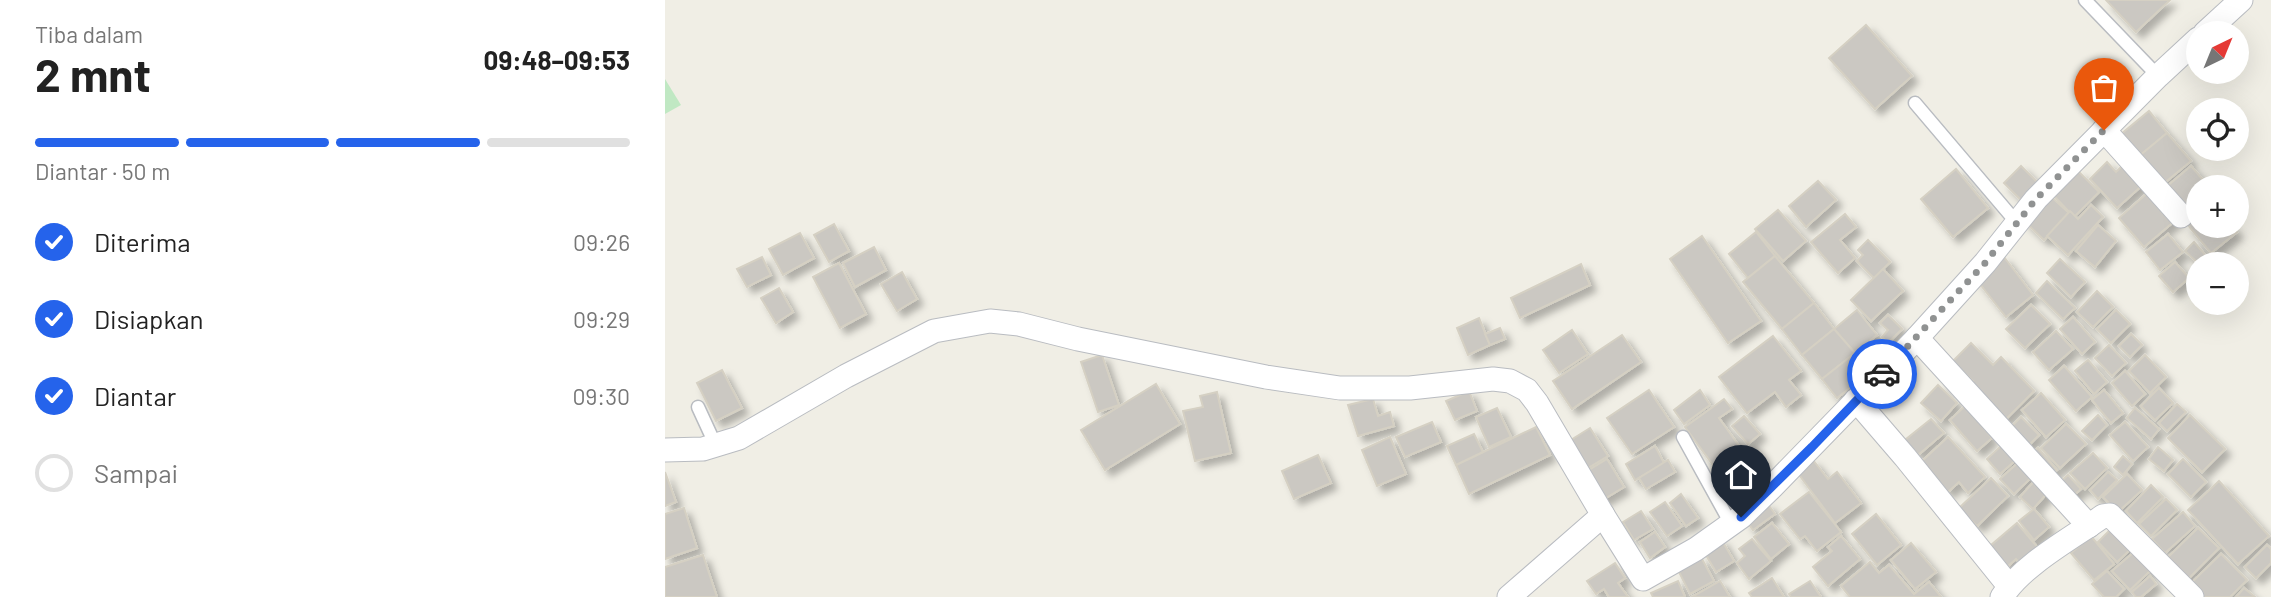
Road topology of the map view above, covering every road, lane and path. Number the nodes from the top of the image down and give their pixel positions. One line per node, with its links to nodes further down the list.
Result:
1 (2085, 0): 5 (lane)
2 (2241, 0): 3 (street)
3 (2218, 21)
4 (2186, 50): 5 (street)
5 (2158, 76): 7 (street)
6 (1915, 103): 9 (lane)
7 (2104, 130): 8 (street); 9 (street)
8 (2181, 216)
9 (2017, 223): 10 (street)
10 (1917, 338): 11 (street); 18 (street)
11 (1856, 400): 17 (street); 20 (street)
12 (698, 407): 14 (lane)
13 (1683, 437): 17 (lane)
14 (716, 446): 15 (street); 16 (street)
15 (665, 450)
16 (1602, 515): 19 (street); 21 (street)
17 (1731, 524): 19 (street)
18 (2089, 526): 20 (street); 22 (street)
19 (1647, 588)
20 (2005, 592)
21 (1509, 597)
22 (2192, 597)

